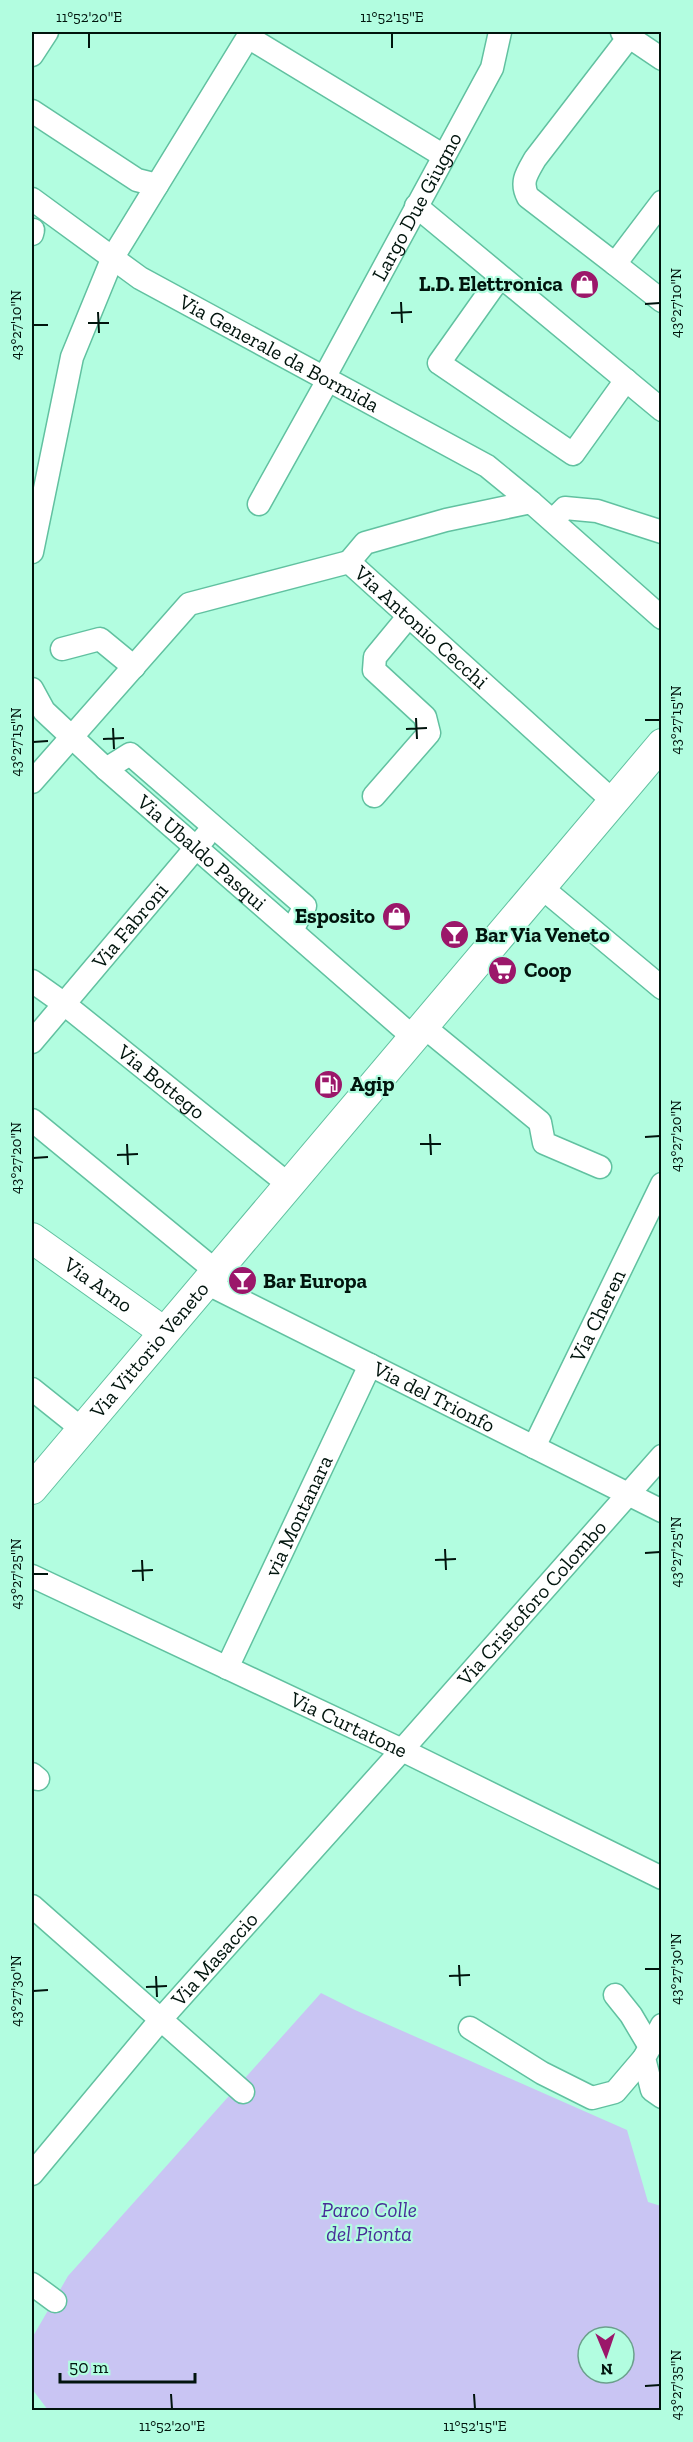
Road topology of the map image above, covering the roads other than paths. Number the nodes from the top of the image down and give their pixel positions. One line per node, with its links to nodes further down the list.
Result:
1 (47, 32): 5 (street)
2 (500, 32): 8 (street, Largo Due Giugno)
3 (250, 34): 8 (street); 9 (street)
4 (626, 34): 6 (street); 14 (street)
5 (32, 55)
6 (662, 59)
7 (32, 111): 9 (street)
8 (444, 156): 12 (street, Largo Due Giugno)
9 (157, 184): 13 (street)
10 (32, 198): 13 (street, Via Generale da Bormida)
11 (662, 202): 14 (street)
12 (416, 206): 15 (street); 17 (street, Largo Due Giugno)
13 (113, 257): 17 (street, Via Generale da Bormida); 24 (street)
14 (615, 264): 16 (street)
15 (500, 277): 18 (street); 18 (street)
16 (662, 301)
17 (326, 379): 20 (street, Via Generale da Bormida); 21 (street, Largo Due Giugno)
18 (626, 380): 19 (street)
19 (662, 410)
20 (531, 502): 22 (street, Via Generale da Bormida); 25 (street)
21 (260, 504)
22 (553, 520): 23 (street); 27 (street, Via Generale da Bormida)
23 (662, 532)
24 (32, 552)
25 (349, 562): 26 (street, Via Antonio Cecchi); 29 (street, Via Antonio Cecchi)
26 (408, 617): 35 (street); 36 (street, Via Antonio Cecchi)
27 (662, 618)
28 (62, 649): 29 (street)
29 (134, 667): 31 (street, Via Antonio Cecchi)
30 (32, 689): 31 (street, Via Ubaldo Pasqui)
31 (72, 738): 33 (street, Via Ubaldo Pasqui); 34 (street, Via Antonio Cecchi)
32 (662, 744): 36 (main road, Via Vittorio Veneto)
33 (106, 769): 37 (street); 38 (street, Via Ubaldo Pasqui)
34 (32, 779)
35 (375, 796)
36 (613, 801): 39 (main road, Via Vittorio Veneto)
37 (215, 826): 38 (street, Via Fabroni); 40 (street)
38 (196, 848): 40 (street, Via Ubaldo Pasqui); 43 (street, Via Fabroni)
39 (541, 887): 42 (street); 44 (main road, Via Vittorio Veneto)
40 (292, 930): 44 (street, Via Ubaldo Pasqui)
41 (32, 981): 43 (street, Via Bottego)
42 (662, 988)
43 (63, 1003): 45 (street, Via Fabroni); 48 (street, Via Bottego)
44 (418, 1032): 47 (street, Via Ubaldo Pasqui); 48 (main road, Via Vittorio Veneto)
45 (32, 1042)
46 (32, 1120): 52 (street, Via del Trionfo)
47 (600, 1167)
48 (288, 1184): 52 (main road, Via Vittorio Veneto)
49 (662, 1184): 50 (street, Via Cheren)
50 (656, 1214): 57 (street, Via Cheren)
51 (32, 1238): 53 (main road, Via Arno)
52 (211, 1277): 53 (main road, Via Vittorio Veneto); 54 (street, Via del Trionfo)
53 (164, 1332): 56 (main road, Via Vittorio Veneto)
54 (370, 1365): 57 (street, Via del Trionfo); 63 (street, via Montanara)
55 (32, 1389): 56 (street)
56 (82, 1429): 59 (main road, Via Vittorio Veneto)
57 (534, 1447): 60 (street, Via del Trionfo)
58 (662, 1456): 60 (street, Via Cristoforo Colombo)
59 (32, 1489)
60 (628, 1495): 61 (street, Via del Trionfo); 64 (street, Via Cristoforo Colombo)
61 (662, 1511)
62 (32, 1576): 63 (street, Via Curtatone)
63 (227, 1668): 64 (street, Via Curtatone)
64 (402, 1750): 65 (street, Via Curtatone); 68 (street, Via Masaccio)
65 (662, 1878)
66 (32, 1906): 68 (street)
67 (615, 1995): 71 (street)
68 (162, 2018): 72 (street); 74 (street, Via Masaccio)
69 (662, 2025): 71 (street)
70 (470, 2028): 71 (street)
71 (647, 2052): 73 (street)
72 (243, 2092)
73 (662, 2097)
74 (32, 2174)
75 (32, 2284): 76 (street)
76 (55, 2301)

